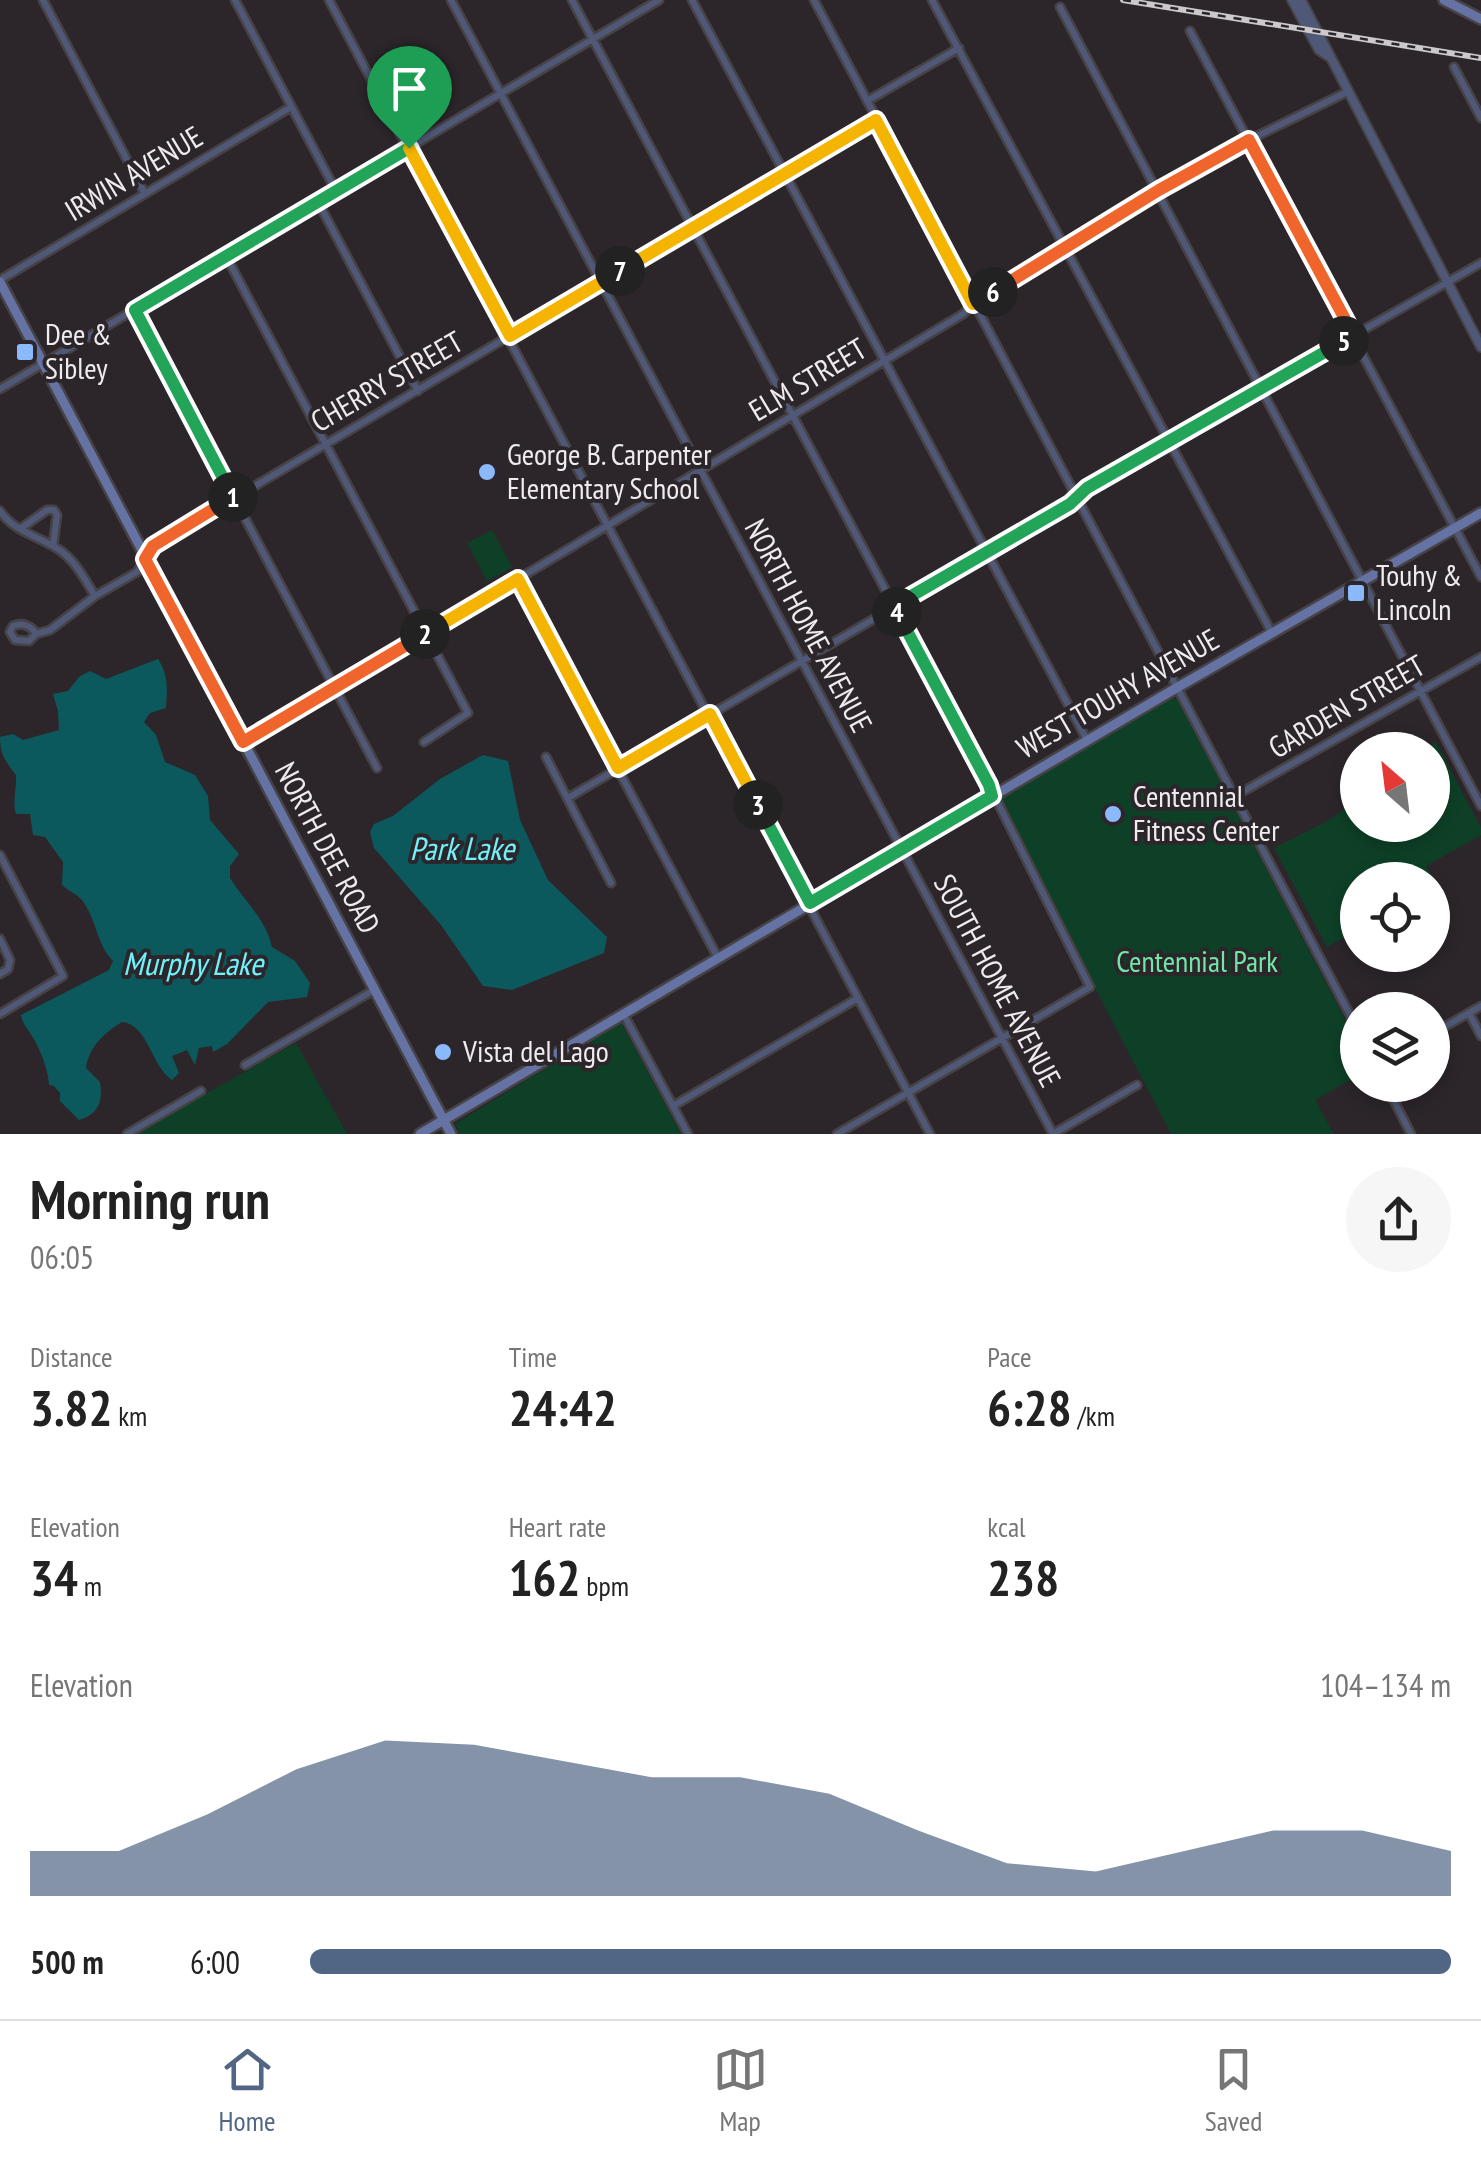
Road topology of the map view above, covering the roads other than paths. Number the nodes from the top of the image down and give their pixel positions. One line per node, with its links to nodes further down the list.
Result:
1 (42, 0): 32 (street)
2 (235, 0): 24 (street)
3 (330, 0): 28 (street)
4 (452, 0): 22 (street, NORTH HOME AVENUE)
5 (572, 0): 17 (street)
6 (659, 0): 17 (street)
7 (692, 0): 29 (street)
8 (814, 0): 23 (street)
9 (932, 0): 18 (street)
10 (1292, 0): 19 (street)
11 (1301, 0): 19 (street)
12 (1444, 0): 15 (main road)
13 (1060, 7): 30 (street)
14 (1481, 8): 15 (street)
15 (1476, 17)
16 (1190, 31): 27 (street)
17 (593, 39): 22 (street); 34 (street)
18 (959, 48): 23 (street); 35 (street)
19 (1328, 56): 21 (street)
20 (1454, 67): 25 (street)
21 (1347, 92): 27 (street, ELM STREET); 40 (street)
22 (501, 94): 28 (street); 39 (street, NORTH HOME AVENUE)
23 (867, 101): 26 (street)
24 (291, 108): 31 (street); 32 (street, IRWIN AVENUE)
25 (1481, 118)
26 (876, 120): 29 (street, CHERRY STREET); 41 (street)
27 (1249, 140): 30 (street, ELM STREET); 44 (street)
28 (409, 148): 31 (street); 43 (street)
29 (784, 174): 34 (street, CHERRY STREET); 46 (street)
30 (1159, 190): 35 (street, ELM STREET); 48 (street)
31 (336, 191): 33 (street)
32 (145, 194): 38 (street, IRWIN AVENUE)
33 (318, 202): 36 (street); 50 (street)
34 (693, 228): 39 (street, CHERRY STREET); 51 (street)
35 (1064, 248): 41 (street, ELM STREET); 52 (street)
36 (226, 256): 42 (street); 53 (street)
37 (1481, 263): 40 (street)
38 (0, 281): 47 (main road, NORTH DEE ROAD)
39 (601, 282): 43 (street, CHERRY STREET); 54 (street, NORTH HOME AVENUE)
40 (1446, 283): 44 (street); 45 (street)
41 (973, 304): 46 (street, ELM STREET); 55 (street)
42 (135, 310): 47 (street); 56 (street)
43 (510, 336): 50 (street, CHERRY STREET); 59 (street)
44 (1354, 336): 48 (street); 60 (street)
45 (1481, 347)
46 (884, 361): 51 (street, ELM STREET); 63 (street)
47 (43, 364): 49 (street); 64 (main road, NORTH DEE ROAD)
48 (1262, 388): 52 (street); 67 (street)
49 (0, 389)
50 (418, 391): 53 (street, CHERRY STREET)
51 (793, 415): 54 (street, ELM STREET); 69 (street)
52 (1168, 441): 55 (street); 70 (street)
53 (326, 444): 56 (street, CHERRY STREET); 72 (street)
54 (700, 470): 59 (street, ELM STREET); 74 (street, NORTH HOME AVENUE)
55 (1078, 496): 63 (street); 75 (street)
56 (234, 499): 64 (street, CHERRY STREET); 76 (street)
57 (0, 511): 61 (street)
58 (1481, 513): 60 (main road, WEST TOUHY AVENUE)
59 (609, 524): 66 (street, ELM STREET); 78 (street)
60 (1455, 528): 65 (street); 67 (main road, WEST TOUHY AVENUE)
61 (19, 530): 62 (street); 62 (street)
62 (53, 546): 68 (street)
63 (987, 553): 69 (street); 79 (street)
64 (145, 559): 68 (street, CHERRY STREET); 80 (main road, NORTH DEE ROAD)
65 (1481, 577)
66 (518, 579): 72 (street, ELM STREET); 84 (street)
67 (1363, 580): 70 (main road, WEST TOUHY AVENUE); 77 (street)
68 (95, 596): 71 (street, CHERRY STREET)
69 (894, 606): 74 (street); 85 (street)
70 (1272, 633): 75 (main road, WEST TOUHY AVENUE)
71 (36, 634)
72 (426, 634): 76 (street, ELM STREET); 81 (street)
73 (1481, 656): 77 (street, GARDEN STREET)
74 (801, 660): 78 (street); 89 (street, NORTH HOME AVENUE)
75 (1178, 686): 79 (main road, WEST TOUHY AVENUE); 86 (street)
76 (334, 688): 80 (street, ELM STREET); 83 (street)
77 (1421, 691): 86 (street, GARDEN STREET); 88 (street)
78 (710, 714): 84 (street); 92 (street)
79 (1086, 740): 85 (main road, WEST TOUHY AVENUE)
80 (243, 742): 96 (main road, NORTH DEE ROAD)
81 (424, 742)
82 (546, 756): 87 (street)
83 (377, 768)
84 (618, 768): 87 (street); 94 (street)
85 (992, 796): 89 (main road, WEST TOUHY AVENUE); 105 (street)
86 (1236, 796): 97 (street)
87 (568, 798): 91 (street)
88 (1481, 806)
89 (901, 850): 92 (main road, WEST TOUHY AVENUE); 105 (street, SOUTH HOME AVENUE)
90 (0, 855): 101 (street)
91 (612, 884)
92 (810, 903): 94 (main road, WEST TOUHY AVENUE); 98 (street)
93 (0, 939): 95 (street)
94 (718, 958): 102 (main road, WEST TOUHY AVENUE)
95 (0, 974)
96 (374, 990): 106 (street); 112 (main road, NORTH DEE ROAD)
97 (1340, 995)
98 (858, 998): 109 (street); 111 (street)
99 (1481, 1006): 100 (street)
100 (1469, 1013): 103 (street); 104 (street)
101 (0, 1014)
102 (623, 1014): 111 (street); 112 (main road, WEST TOUHY AVENUE)
103 (1450, 1024)
104 (1481, 1036)
105 (1003, 1037): 109 (street); 119 (street, SOUTH HOME AVENUE)
106 (245, 1065)
107 (1138, 1085): 119 (street)
108 (201, 1090): 113 (street)
109 (909, 1092): 117 (street); 118 (street)
110 (1395, 1102): 120 (street)
111 (673, 1106): 116 (street)
112 (443, 1120): 114 (main road, WEST TOUHY AVENUE); 115 (main road, NORTH DEE ROAD)
113 (127, 1134)
114 (420, 1134)
115 (451, 1134)
116 (688, 1134)
117 (837, 1134)
118 (930, 1134)
119 (1053, 1134)
120 (1412, 1134)

